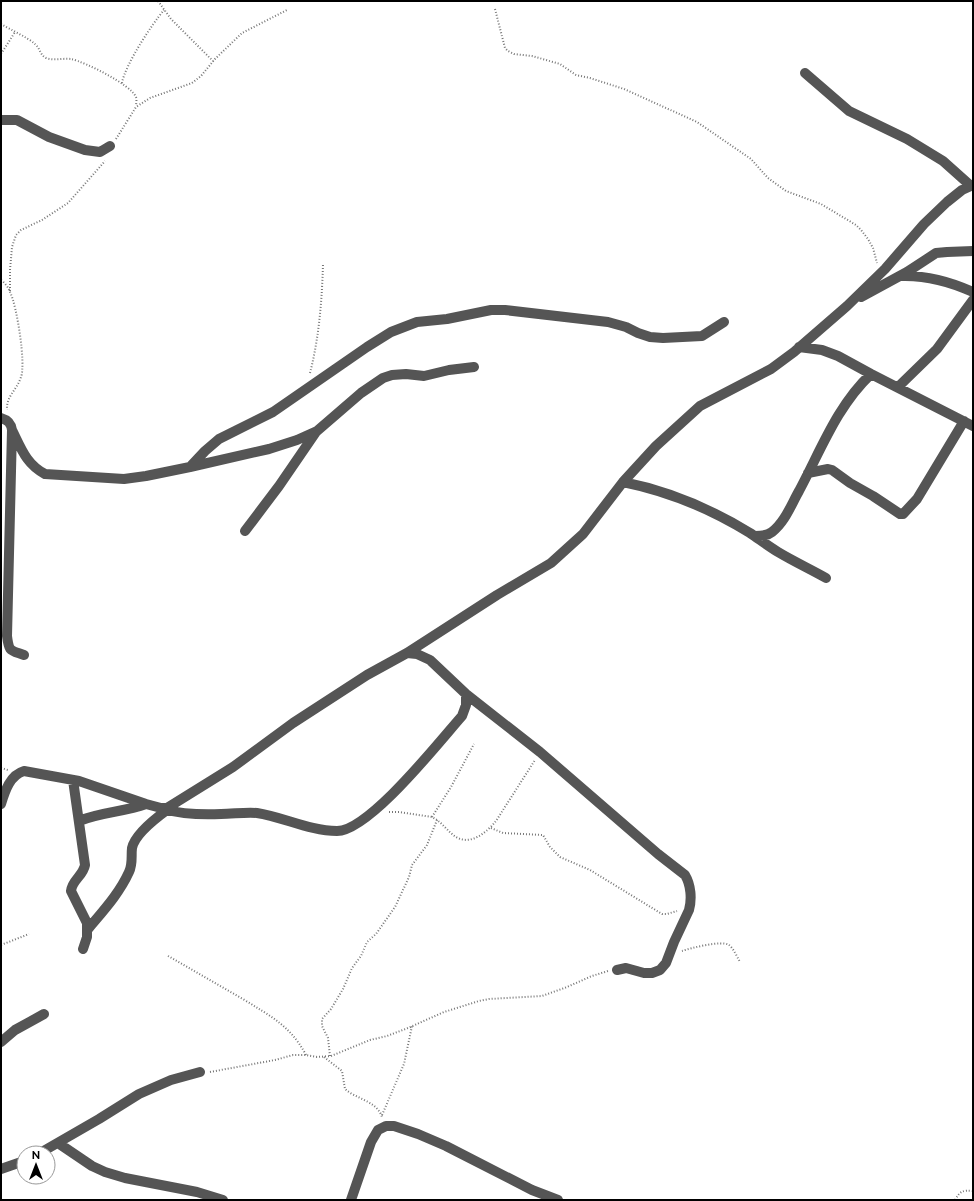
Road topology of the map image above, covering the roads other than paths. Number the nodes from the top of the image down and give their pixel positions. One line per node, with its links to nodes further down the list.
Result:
1 (805, 73): 4 (street)
2 (1, 120): 3 (street)
3 (110, 146)
4 (972, 186): 9 (street)
5 (973, 251): 6 (street)
6 (899, 276): 7 (street); 9 (street)
7 (973, 292)
8 (973, 300): 14 (street)
9 (847, 306): 11 (street)
10 (724, 322): 18 (street)
11 (800, 347): 13 (street); 20 (street)
12 (474, 367): 17 (street)
13 (871, 374): 14 (street); 19 (street)
14 (898, 388): 16 (street)
15 (7, 423): 18 (street); 25 (street)
16 (968, 423): 19 (street)
17 (317, 431): 18 (street); 21 (street)
18 (190, 467)
19 (808, 473): 22 (street)
20 (623, 482): 22 (street); 24 (street)
21 (244, 531)
22 (755, 536): 23 (street)
23 (826, 578)
24 (407, 653): 26 (street); 32 (street)
25 (24, 655)
26 (466, 694): 27 (street); 28 (street)
27 (476, 702): 28 (street); 36 (street)
28 (464, 712): 32 (street)
29 (73, 780): 30 (street); 31 (street); 33 (street)
30 (1, 804)
31 (146, 804): 32 (street); 33 (street)
32 (164, 809): 34 (street)
33 (79, 821): 34 (street)
34 (88, 929): 35 (street)
35 (83, 949)
36 (617, 970)
37 (44, 1014): 38 (street)
38 (1, 1042)
39 (200, 1072): 40 (street)
40 (58, 1143): 41 (street); 44 (street)
41 (54, 1145)
42 (16, 1164): 43 (street)
43 (1, 1169)
44 (223, 1200)
45 (351, 1200): 46 (street)
46 (558, 1200)

